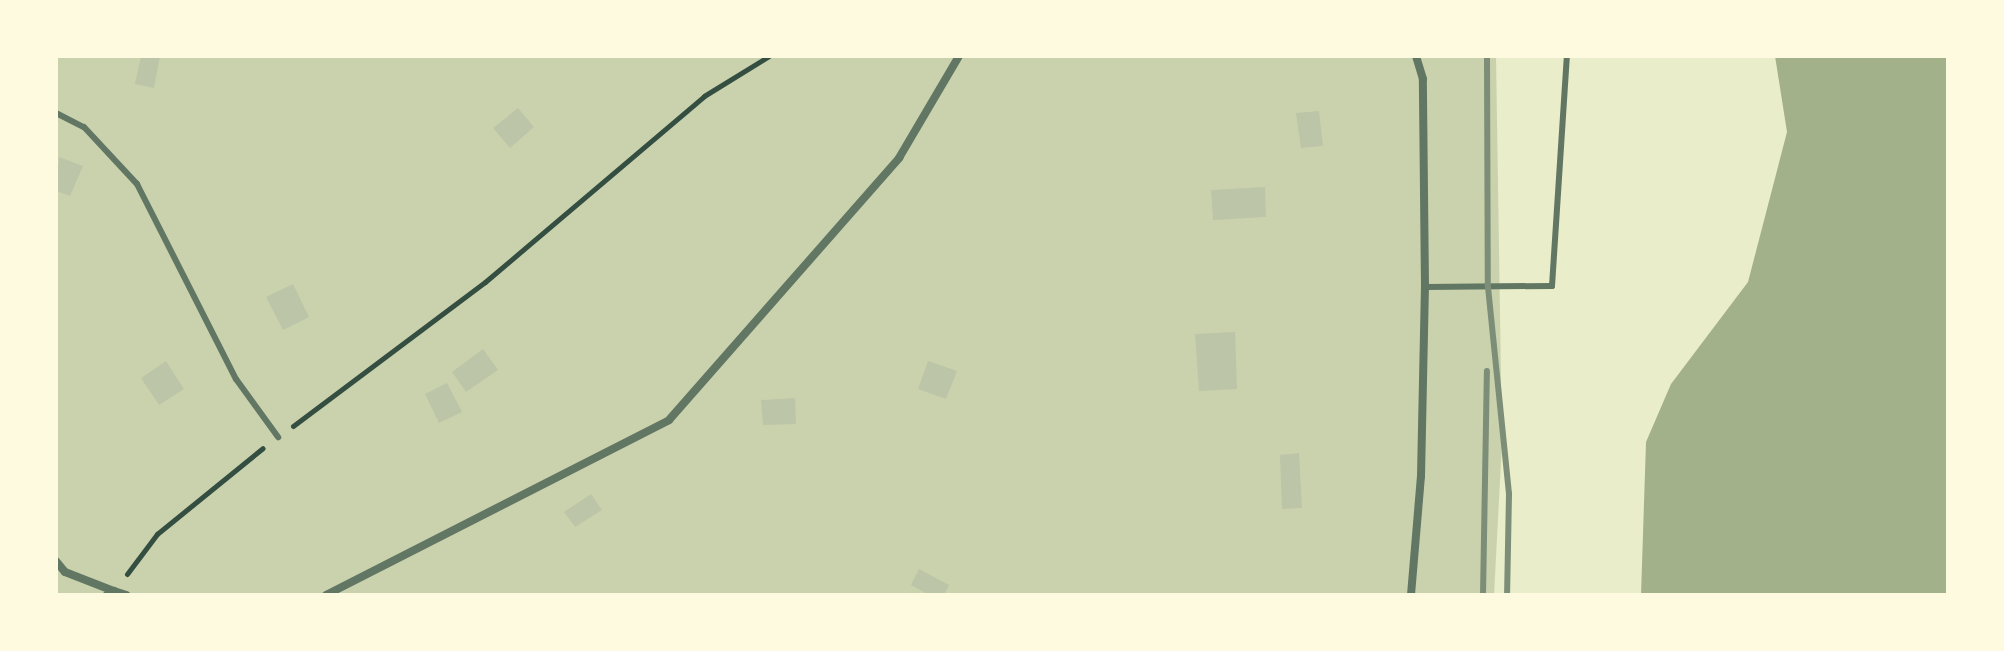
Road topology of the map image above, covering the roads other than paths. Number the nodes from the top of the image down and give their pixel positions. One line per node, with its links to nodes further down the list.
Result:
1 (959, 56): 10 (street)
2 (1416, 56): 5 (street)
3 (1567, 56): 5 (lane)
4 (56, 113): 6 (lane)
5 (1425, 287): 11 (street)
6 (278, 437)
7 (56, 561): 8 (street)
8 (110, 593): 9 (street)
9 (126, 595)
10 (326, 595)
11 (1411, 595)

